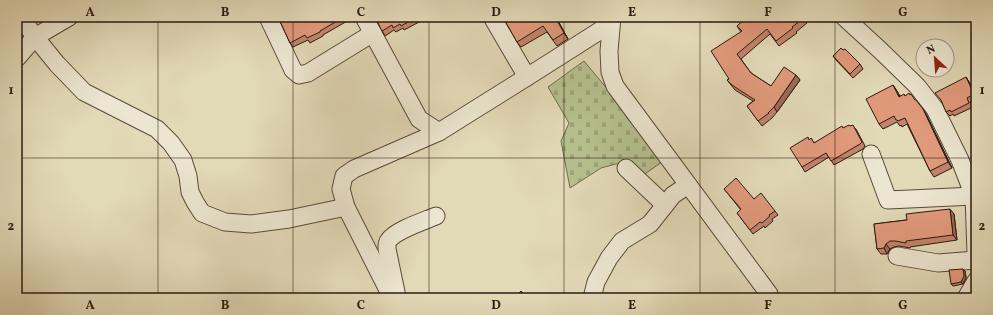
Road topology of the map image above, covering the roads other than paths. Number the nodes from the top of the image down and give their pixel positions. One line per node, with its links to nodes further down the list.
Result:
1 (21, 17): 9 (street)
2 (69, 17): 9 (street)
3 (268, 17): 8 (street)
4 (364, 17): 8 (street)
5 (492, 17): 11 (street)
6 (611, 17): 11 (street); 15 (street)
7 (844, 17): 16 (street)
8 (373, 33): 12 (street)
9 (35, 37): 10 (street); 18 (street)
10 (17, 58)
11 (527, 77): 12 (street)
12 (439, 132): 18 (street)
13 (871, 154): 16 (street)
14 (626, 168): 17 (street)
15 (688, 184): 17 (street); 26 (street)
16 (974, 196): 20 (street)
17 (665, 205): 25 (street)
18 (346, 207): 24 (street)
19 (436, 216): 24 (street)
20 (976, 254)
21 (897, 256): 22 (street)
22 (976, 260)
23 (976, 281): 27 (street)
24 (394, 298)
25 (592, 298)
26 (769, 298)
27 (966, 298)

